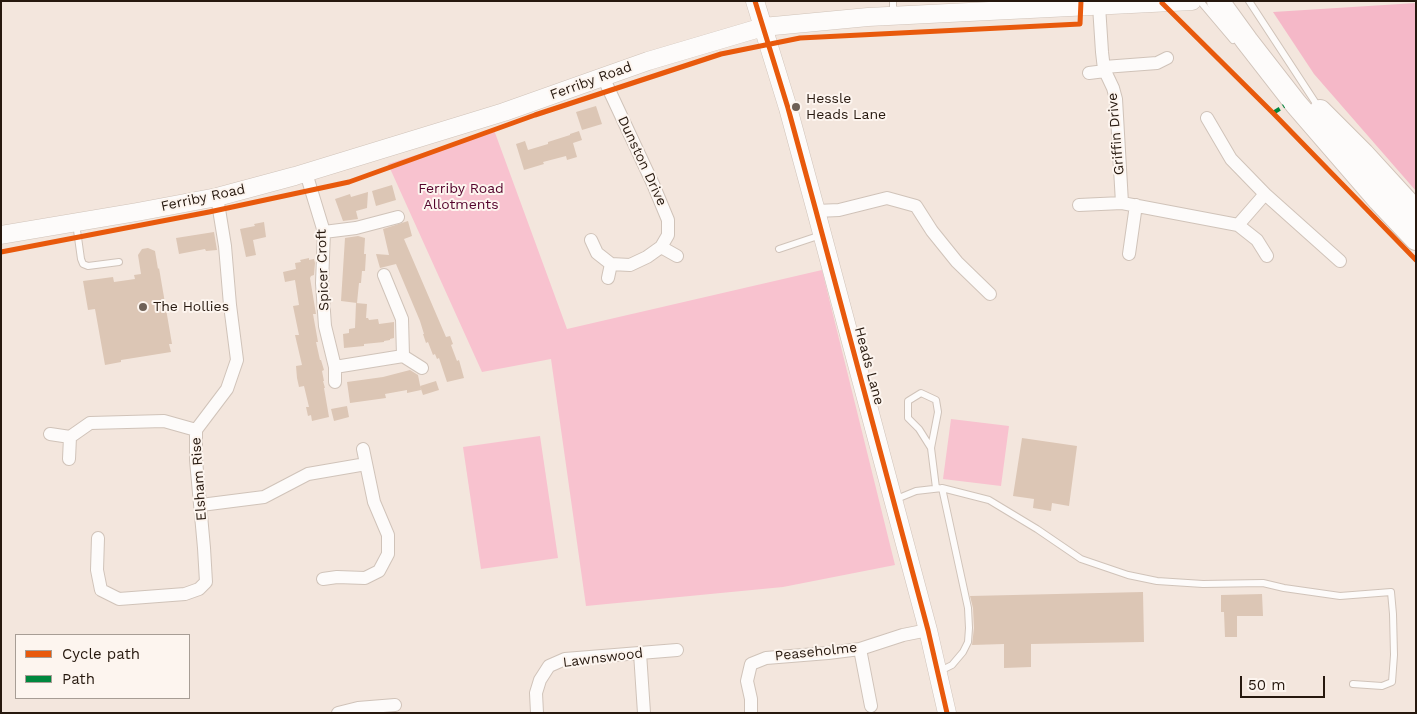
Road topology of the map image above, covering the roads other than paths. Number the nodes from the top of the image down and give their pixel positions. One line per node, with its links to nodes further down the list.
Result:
1 (755, 1): 10 (street, Heads Lane)
2 (1192, 1): 7 (street, Ferriby Road)
3 (1200, 1): 11 (lane)
4 (1218, 1): 11 (highway)
5 (1234, 1): 11 (highway)
6 (1249, 1): 11 (lane)
7 (1130, 3): 8 (street, Ferriby Road)
8 (1099, 6): 9 (street, Ferriby Road); 13 (street, Griffin Drive)
9 (893, 9): 10 (street, Ferriby Road)
10 (764, 27): 15 (street, Ferriby Road); 27 (street, Heads Lane)
11 (1254, 41): 23 (highway); 28 (highway)
12 (1167, 58): 13 (street)
13 (1105, 69): 14 (street); 24 (street, Griffin Drive)
14 (1089, 73)
15 (602, 77): 20 (street, Ferriby Road); 37 (street, Dunston Drive)
16 (1279, 99): 17 (lane)
17 (1291, 113)
18 (1207, 118): 21 (street)
19 (1324, 148): 23 (lane)
20 (306, 173): 22 (street, Ferriby Road); 32 (street, Spicer Croft)
21 (1265, 194): 31 (street); 42 (street)
22 (217, 197): 30 (street, Ferriby Road); 52 (street, Elsham Rise)
23 (1379, 200): 35 (highway)
24 (1122, 203): 25 (street); 26 (street)
25 (1080, 206)
26 (1136, 206): 31 (street); 39 (street)
27 (816, 211): 34 (street, Heads Lane); 47 (street)
28 (1416, 212)
29 (398, 217): 32 (street)
30 (76, 222): 33 (street, Ferriby Road); 43 (lane)
31 (1238, 225): 41 (street)
32 (324, 232): 49 (street, Spicer Croft)
33 (1, 235)
34 (823, 235): 38 (lane); 60 (street, Heads Lane)
35 (1416, 239)
36 (591, 240): 44 (street)
37 (661, 247): 40 (street); 44 (street)
38 (779, 249)
39 (1128, 254)
40 (677, 256)
41 (1267, 256)
42 (1340, 261)
43 (119, 262)
44 (610, 264): 46 (street)
45 (384, 275): 48 (street)
46 (608, 278)
47 (990, 294)
48 (402, 356): 49 (street); 50 (street)
49 (336, 367): 51 (street, Spicer Croft)
50 (422, 368)
51 (335, 382)
52 (196, 430): 54 (street); 61 (street, Elsham Rise)
53 (50, 434): 54 (street)
54 (70, 437): 57 (street)
55 (931, 448): 55 (lane); 59 (lane)
56 (363, 449): 58 (street)
57 (68, 458)
58 (366, 464): 61 (street); 63 (street)
59 (939, 488): 60 (lane); 68 (lane); 69 (lane)
60 (893, 501): 64 (street, Heads Lane)
61 (201, 505): 62 (street, Elsham Rise)
62 (98, 538)
63 (323, 579)
64 (928, 630): 65 (street, Peaseholme); 68 (street, Heads Lane)
65 (860, 649): 71 (street); 75 (street, Peaseholme)
66 (677, 650): 67 (street, Lawnswood)
67 (640, 653): 73 (street, Lawnswood); 74 (street)
68 (938, 673): 76 (street, Heads Lane)
69 (1353, 684)
70 (395, 705): 72 (street)
71 (871, 706)
72 (338, 713)
73 (537, 713)
74 (644, 713)
75 (751, 713)
76 (947, 713)

